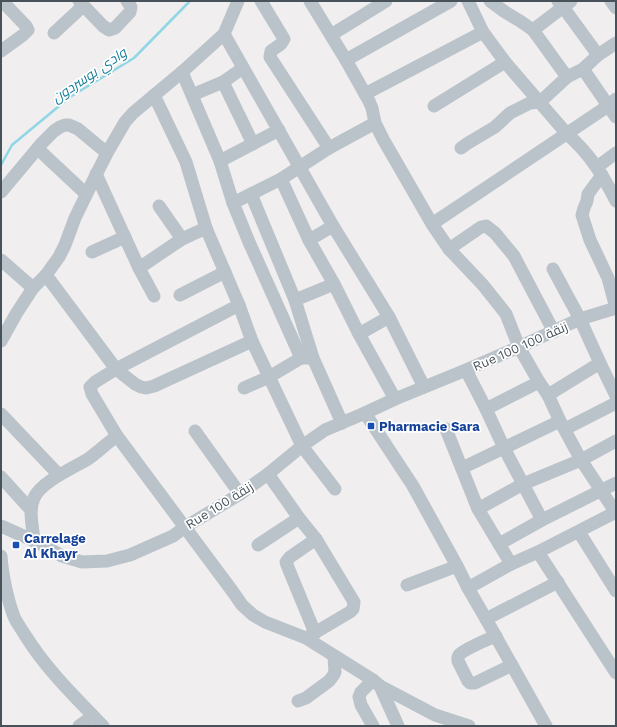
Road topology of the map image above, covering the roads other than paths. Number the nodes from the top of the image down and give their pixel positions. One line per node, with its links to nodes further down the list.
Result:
1 (127, 1): 10 (street)
2 (238, 1): 17 (street)
3 (261, 1): 40 (street)
4 (310, 1): 18 (street)
5 (451, 1): 22 (street)
6 (468, 1): 15 (street)
7 (490, 1): 14 (street)
8 (611, 1): 13 (street)
9 (4, 3): 20 (street)
10 (81, 3): 16 (street)
11 (380, 3): 18 (street)
12 (564, 3): 14 (street); 21 (street)
13 (616, 8)
14 (533, 30): 27 (street)
15 (483, 32): 23 (street); 29 (street)
16 (54, 33)
17 (224, 34): 24 (street); 26 (street)
18 (331, 35): 22 (street)
19 (616, 43): 21 (street)
20 (1, 51)
21 (598, 55): 25 (street)
22 (346, 60): 29 (street)
23 (505, 62): 32 (street); 34 (street)
24 (243, 68): 28 (street); 37 (street)
25 (582, 69): 27 (street); 33 (street)
26 (182, 72): 30 (street); 31 (street)
27 (567, 77): 32 (street)
28 (223, 82): 31 (street); 39 (street)
29 (365, 94): 36 (street)
30 (154, 95): 43 (street); 58 (street)
31 (192, 95): 45 (street)
32 (540, 102): 38 (street); 41 (street)
33 (612, 102): 35 (street); 38 (street)
34 (434, 106)
35 (616, 117)
36 (375, 123): 40 (street); 56 (street)
37 (279, 130): 39 (street); 46 (street)
38 (567, 134): 47 (street); 56 (street)
39 (253, 144): 45 (street)
40 (329, 148): 46 (street)
41 (461, 148)
42 (38, 149): 43 (street); 50 (street); 51 (street)
43 (107, 153): 48 (street)
44 (616, 153): 47 (street)
45 (220, 160): 54 (street)
46 (300, 167): 49 (street); 57 (street)
47 (600, 171): 53 (street); 75 (street)
48 (96, 174): 51 (street); 59 (street)
49 (281, 179): 52 (street); 61 (street)
50 (1, 192)
51 (86, 194): 68 (street)
52 (251, 194): 54 (street); 73 (street)
53 (616, 201)
54 (233, 203): 83 (street)
55 (159, 206): 60 (street)
56 (432, 224): 62 (street)
57 (334, 226): 61 (street); 76 (street)
58 (206, 228): 60 (street); 67 (street)
59 (125, 236): 63 (street); 65 (street)
60 (182, 239): 65 (street)
61 (309, 240): 69 (street)
62 (449, 249): 78 (street); 82 (street)
63 (92, 252)
64 (1, 260): 70 (street)
65 (139, 268): 72 (street)
66 (552, 269): 77 (street)
67 (225, 272): 71 (street); 74 (street)
68 (46, 274): 70 (street); 85 (street)
69 (334, 284): 73 (street); 79 (street)
70 (33, 288): 80 (street)
71 (180, 295)
72 (154, 296)
73 (295, 300): 83 (street)
74 (239, 305): 81 (street); 85 (street)
75 (616, 308): 77 (street, Rue 100 زنقة 100)
76 (389, 317): 79 (street); 89 (street)
77 (580, 319): 78 (street, Rue 100 زنقة 100); 84 (street)
78 (554, 332): 82 (street, Rue 100 زنقة 100)
79 (359, 334): 93 (street)
80 (1, 341)
81 (252, 341): 85 (street); 87 (street)
82 (519, 347): 86 (street, Rue 100 زنقة 100); 88 (street)
83 (307, 358): 87 (street); 98 (street)
84 (600, 363): 91 (street); 92 (street)
85 (116, 369): 102 (street)
86 (466, 370): 89 (street, Rue 100 زنقة 100); 95 (street)
87 (269, 378): 90 (street); 104 (street)
88 (539, 382): 91 (street); 95 (street)
89 (424, 387): 93 (street, Rue 100 زنقة)
90 (244, 388)
91 (548, 395): 99 (street)
92 (616, 396)
93 (395, 399): 97 (street, Rue 100 زنقة)
94 (616, 402): 99 (street)
95 (486, 409): 105 (street)
96 (1, 414): 109 (street)
97 (365, 414): 98 (street, Rue 100 زنقة); 131 (street)
98 (342, 423): 104 (street, Rue 100 زنقة)
99 (563, 425): 105 (street); 106 (street)
100 (446, 429): 107 (street)
101 (195, 432): 115 (street)
102 (117, 436): 109 (street); 121 (street)
103 (616, 441): 106 (street)
104 (302, 446): 108 (street, Rue 100 زنقة); 113 (street)
105 (504, 448): 107 (street); 112 (street)
106 (581, 460): 112 (street); 114 (street)
107 (462, 468): 116 (street)
108 (268, 474): 115 (street, Rue 100 زنقة); 119 (street)
109 (59, 475): 117 (street)
110 (1, 477): 117 (street)
111 (616, 483): 114 (street)
112 (523, 484): 116 (street); 120 (street)
113 (335, 489)
114 (602, 491): 118 (street); 120 (street)
115 (240, 494): 121 (street, Rue 100 زنقة)
116 (478, 509): 126 (street)
117 (31, 510): 125 (street)
118 (616, 513): 123 (street)
119 (299, 518): 124 (street); 127 (street)
120 (542, 520): 126 (street)
121 (185, 527): 125 (street, Rue 100 زنقة); 137 (street)
122 (2, 530): 125 (street, Rue 100 زنقة)
123 (578, 532): 128 (street); 135 (street)
124 (316, 539): 137 (street); 137 (street)
125 (34, 541)
126 (499, 544): 130 (street)
127 (258, 545)
128 (538, 552): 130 (street); 132 (street)
129 (1, 556): 144 (street)
130 (511, 564): 134 (street)
131 (457, 566): 133 (street); 134 (street)
132 (558, 582): 136 (street); 141 (street)
133 (407, 585)
134 (468, 588): 136 (street)
135 (616, 591)
136 (486, 619): 138 (street)
137 (310, 635): 139 (street)
138 (496, 636): 140 (street); 140 (street)
139 (334, 656): 142 (street); 143 (street)
140 (512, 665): 151 (street)
141 (616, 674)
142 (376, 683): 145 (street); 148 (street); 149 (street)
143 (298, 701)
144 (93, 716): 146 (street); 147 (street)
145 (438, 721): 150 (street)
146 (79, 726)
147 (103, 726)
148 (372, 726)
149 (398, 726)
150 (468, 726)
151 (546, 726)

